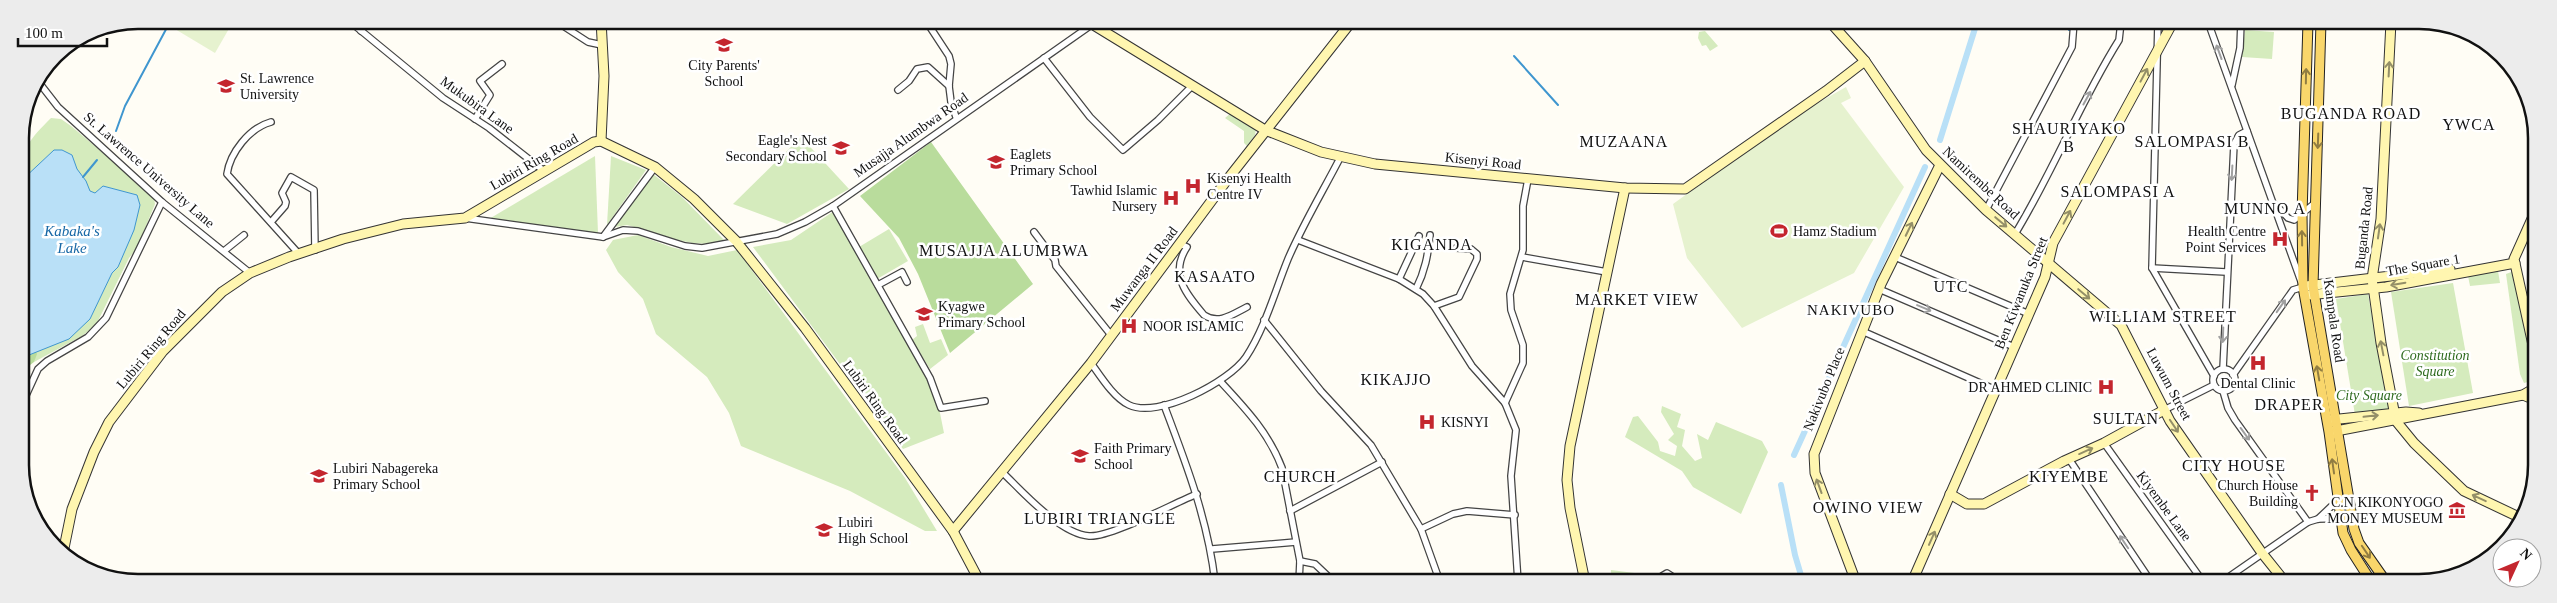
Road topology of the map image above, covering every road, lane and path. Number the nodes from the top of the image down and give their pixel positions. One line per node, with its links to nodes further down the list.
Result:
1 (359, 29): 18 (street, Mukubira Lane)
2 (568, 29): 20 (street)
3 (601, 29): 20 (main road)
4 (931, 29): 26 (street)
5 (1083, 29): 22 (street, Musajja Alumbwa Road)
6 (1102, 29): 28 (main road, Kisenyi Road)
7 (1346, 29): 33 (main road, Muwanga II Road)
8 (1836, 29): 23 (main road, Namirembe Road)
9 (2074, 29): 46 (street)
10 (2120, 29): 52 (street, one-way to 10)
11 (2158, 29): 21 (street)
12 (2169, 29): 21 (main road, Ben Kiwanuka Street)
13 (2211, 29): 27 (street, one-way to 13)
14 (2241, 29): 27 (street)
15 (2320, 29): 19 (main road, Kampala Road)
16 (2391, 29): 74 (main road, Buganda Road, one-way to 16)
17 (2307, 30): 19 (main road); 47 (main road, Kampala Road, one-way to 17)
18 (361, 31): 31 (street, Mukubira Lane)
19 (2320, 34): 44 (main road, Kampala Road, one-way to 44)
20 (602, 46): 35 (main road)
21 (2157, 50): 67 (main road, Ben Kiwanuka Street, one-way to 21); 68 (street)
22 (1044, 58): 28 (street); 30 (street, Musajja Alumbwa Road)
23 (1865, 61): 37 (main road, Namirembe Road); 41 (main road, Kisenyi Road)
24 (502, 64): 31 (street)
25 (42, 86): 42 (street, St. Lawrence University Lane)
26 (949, 86): 29 (street); 30 (street)
27 (2232, 88): 34 (street)
28 (1189, 89): 33 (main road, Kisenyi Road)
29 (898, 90)
30 (956, 117): 45 (street, Musajja Alumbwa Road)
31 (475, 119): 39 (street, Mukubira Lane)
32 (271, 122): 49 (street)
33 (1265, 130): 36 (main road, Kisenyi Road); 59 (main road, Muwanga II Road)
34 (2247, 131): 43 (street); 70 (street, one-way to 70)
35 (601, 142): 38 (main road, Lubiri Ring Road); 39 (main road, Lubiri Ring Road)
36 (1340, 158): 40 (main road, Kisenyi Road); 57 (street)
37 (1940, 165): 46 (main road, Namirembe Road); 65 (main road, Nakivubo Place, one-way to 37)
38 (655, 167): 56 (street); 58 (main road, Lubiri Ring Road)
39 (544, 171): 48 (main road, Lubiri Ring Road)
40 (1528, 179): 41 (main road, Kisenyi Road); 64 (street)
41 (1625, 188): 69 (main road)
42 (162, 202): 62 (street, St. Lawrence University Lane); 94 (street)
43 (2274, 203): 47 (street); 79 (street)
44 (2315, 203): 47 (street); 78 (main road, Kampala Road)
45 (833, 206): 58 (street, Musajja Alumbwa Road); 75 (street)
46 (1986, 210): 52 (main road, Namirembe Road, one-way to 52)
47 (2302, 214): 79 (main road, Kampala Road, one-way to 47)
48 (465, 218): 56 (street); 61 (main road, Lubiri Ring Road)
49 (271, 222): 61 (street); 63 (street)
50 (2528, 229): 66 (main road)
51 (1034, 232): 86 (street)
52 (2015, 234): 67 (main road, Namirembe Road)
53 (244, 235): 62 (street)
54 (1430, 235): 76 (street)
55 (1419, 236): 72 (street)
56 (603, 237): 58 (street, Musajja Alumbwa Road)
57 (1298, 240): 72 (street); 83 (street)
58 (732, 242): 123 (main road, Lubiri Ring Road)
59 (1180, 244): 81 (street); 86 (main road, Muwanga II Road)
60 (1456, 248): 80 (street)
61 (314, 250): 63 (main road, Lubiri Ring Road)
62 (224, 251): 71 (street, St. Lawrence University Lane)
63 (299, 254): 71 (main road, Lubiri Ring Road)
64 (1522, 257): 69 (street); 101 (street)
65 (1895, 257): 77 (main road, Nakivubo Place); 82 (street)
66 (2515, 261): 74 (main road, The Square 1); 84 (main road)
67 (2048, 262): 82 (main road, Ben Kiwanuka Street); 103 (main road, Luwum Street, one-way to 103)
68 (2152, 268): 70 (street); 91 (street)
69 (1607, 272): 135 (main road)
70 (2226, 272): 89 (street, one-way to 89)
71 (250, 273): 125 (main road, Lubiri Ring Road)
72 (1399, 279): 76 (street)
73 (907, 282): 75 (street)
74 (2372, 283): 78 (main road, The Square 1); 104 (main road, Buganda Road, one-way to 74)
75 (878, 285): 100 (street)
76 (1416, 289): 80 (street)
77 (1879, 289): 85 (main road, Nakivubo Place); 87 (street, one-way to 87)
78 (2314, 290): 79 (main road, The Square 1); 105 (main road, Kampala Road)
79 (2304, 291): 90 (street, one-way to 79); 105 (main road, Kampala Road, one-way to 79)
80 (1434, 306): 101 (street)
81 (1247, 307)
82 (2029, 314): 87 (main road, Ben Kiwanuka Street)
83 (1264, 320): 92 (street); 109 (street)
84 (2528, 321)
85 (1862, 331): 95 (street); 136 (main road, Nakivubo Place, one-way to 85)
86 (1111, 336): 88 (main road, Muwanga II Road)
87 (2014, 347): 95 (main road, Ben Kiwanuka Street)
88 (1091, 363): 102 (street); 110 (main road, Muwanga II Road)
89 (2223, 369): 90 (street); 91 (street)
90 (2233, 375): 96 (street)
91 (2214, 376): 93 (street)
92 (1220, 381): 102 (street); 115 (street)
93 (2214, 385): 96 (street); 103 (street)
94 (29, 389)
95 (1996, 390): 112 (main road, Ben Kiwanuka Street)
96 (2223, 391): 121 (street, one-way to 121)
97 (2528, 392): 98 (main road)
98 (2523, 395): 99 (main road); 104 (main road)
99 (2528, 397)
100 (985, 401)
101 (1505, 403): 116 (street)
102 (1164, 405): 111 (street)
103 (2164, 410): 107 (main road); 127 (main road, Luwum Street, one-way to 127)
104 (2395, 417): 105 (main road, one-way to 104); 106 (main road); 117 (main road, Buganda Road, one-way to 104)
105 (2331, 420): 106 (main road, Kampala Road)
106 (2334, 431): 113 (main road, Kampala Road); 114 (main road, Kampala Road, one-way to 106)
107 (2104, 443): 108 (main road, one-way to 107); 139 (street, Kiyembe Lane)
108 (2069, 459): 112 (main road); 138 (street, one-way to 108)
109 (1382, 462): 115 (street); 122 (street)
110 (1002, 473): 111 (street); 123 (main road, Muwanga II Road)
111 (1197, 494): 126 (street)
112 (1950, 494): 137 (main road, Ben Kiwanuka Street, one-way to 112)
113 (2348, 497): 114 (street); 118 (main road, Kampala Road)
114 (2338, 500): 119 (street); 120 (main road, Kampala Road)
115 (1290, 511): 124 (street)
116 (1515, 515): 122 (street); 134 (street)
117 (2516, 516)
118 (2351, 518): 120 (street); 143 (main road, Kampala Road, one-way to 143)
119 (2318, 519): 120 (street); 121 (street)
120 (2341, 520): 142 (main road, Kampala Road)
121 (2308, 522): 127 (street)
122 (1421, 529): 133 (street)
123 (953, 531): 129 (main road, Lubiri Ring Road)
124 (1296, 542): 126 (street); 128 (street)
125 (65, 546)
126 (1212, 550): 130 (street)
127 (2262, 553): 140 (street); 141 (main road, Luwum Street)
128 (1300, 561): 131 (street); 132 (street)
129 (976, 574)
130 (1214, 574)
131 (1299, 574)
132 (1326, 574)
133 (1437, 574)
134 (1518, 574)
135 (1583, 574)
136 (1853, 574)
137 (1915, 574)
138 (2147, 574)
139 (2198, 574)
140 (2233, 574)
141 (2279, 574)
142 (2367, 574)
143 (2381, 574)

